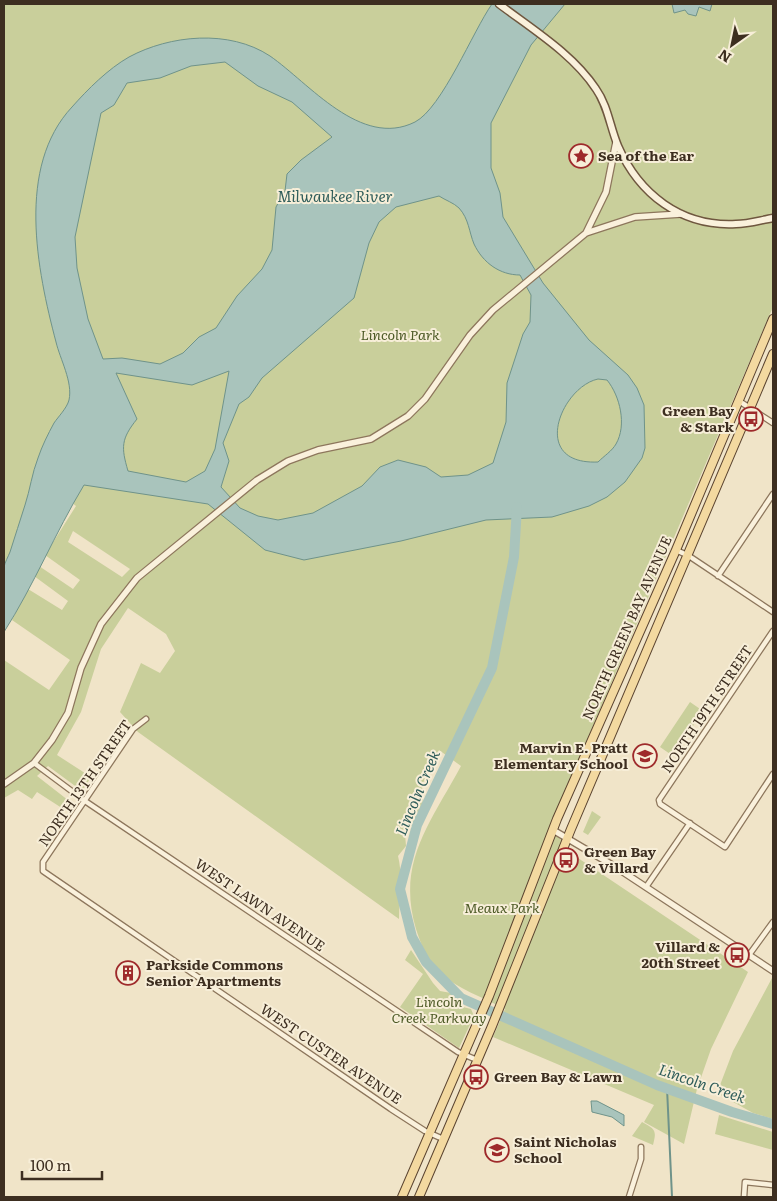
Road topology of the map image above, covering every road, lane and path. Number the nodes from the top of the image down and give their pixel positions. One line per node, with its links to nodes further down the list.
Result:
1 (500, 4): 2 (main road)
2 (616, 142): 3 (main road); 5 (street)
3 (681, 214): 4 (main road); 5 (street)
4 (773, 218)
5 (586, 232): 18 (street)
6 (773, 320): 8 (main road, NORTH GREEN BAY AVENUE)
7 (773, 354): 9 (main road, NORTH GREEN BAY AVENUE)
8 (739, 401): 9 (street); 12 (main road, NORTH GREEN BAY AVENUE)
9 (750, 408): 10 (street); 13 (main road, NORTH GREEN BAY AVENUE)
10 (773, 423)
11 (773, 494): 14 (street)
12 (676, 550): 13 (street); 23 (main road, NORTH GREEN BAY AVENUE)
13 (688, 556): 14 (street); 24 (main road, NORTH GREEN BAY AVENUE)
14 (718, 576): 15 (street)
15 (773, 612)
16 (773, 631): 22 (street, NORTH 19TH STREET)
17 (146, 719): 21 (street, NORTH 13TH STREET)
18 (34, 763): 20 (street); 21 (street, WEST LAWN AVENUE)
19 (773, 774): 22 (street)
20 (4, 784)
21 (84, 801): 25 (street, NORTH 13TH STREET); 32 (street, WEST LAWN AVENUE)
22 (690, 823): 26 (street)
23 (553, 830): 24 (street); 30 (main road, NORTH GREEN BAY AVENUE)
24 (568, 837): 26 (street); 31 (main road, NORTH GREEN BAY AVENUE)
25 (44, 862): 34 (street, WEST CUSTER AVENUE)
26 (646, 887): 28 (street)
27 (773, 922): 28 (street)
28 (749, 955): 29 (street)
29 (773, 972)
30 (478, 1022): 31 (main road); 32 (main road, NORTH GREEN BAY AVENUE)
31 (485, 1042): 33 (main road, NORTH GREEN BAY AVENUE)
32 (462, 1054): 33 (street, WEST LAWN AVENUE); 34 (main road, NORTH GREEN BAY AVENUE)
33 (477, 1060): 35 (main road, NORTH GREEN BAY AVENUE)
34 (430, 1134): 35 (street, WEST CUSTER AVENUE); 38 (main road, NORTH GREEN BAY AVENUE)
35 (444, 1139): 39 (main road, NORTH GREEN BAY AVENUE)
36 (641, 1147): 40 (street)
37 (773, 1185): 41 (street)
38 (402, 1197)
39 (419, 1197)
40 (629, 1197)
41 (744, 1197)

